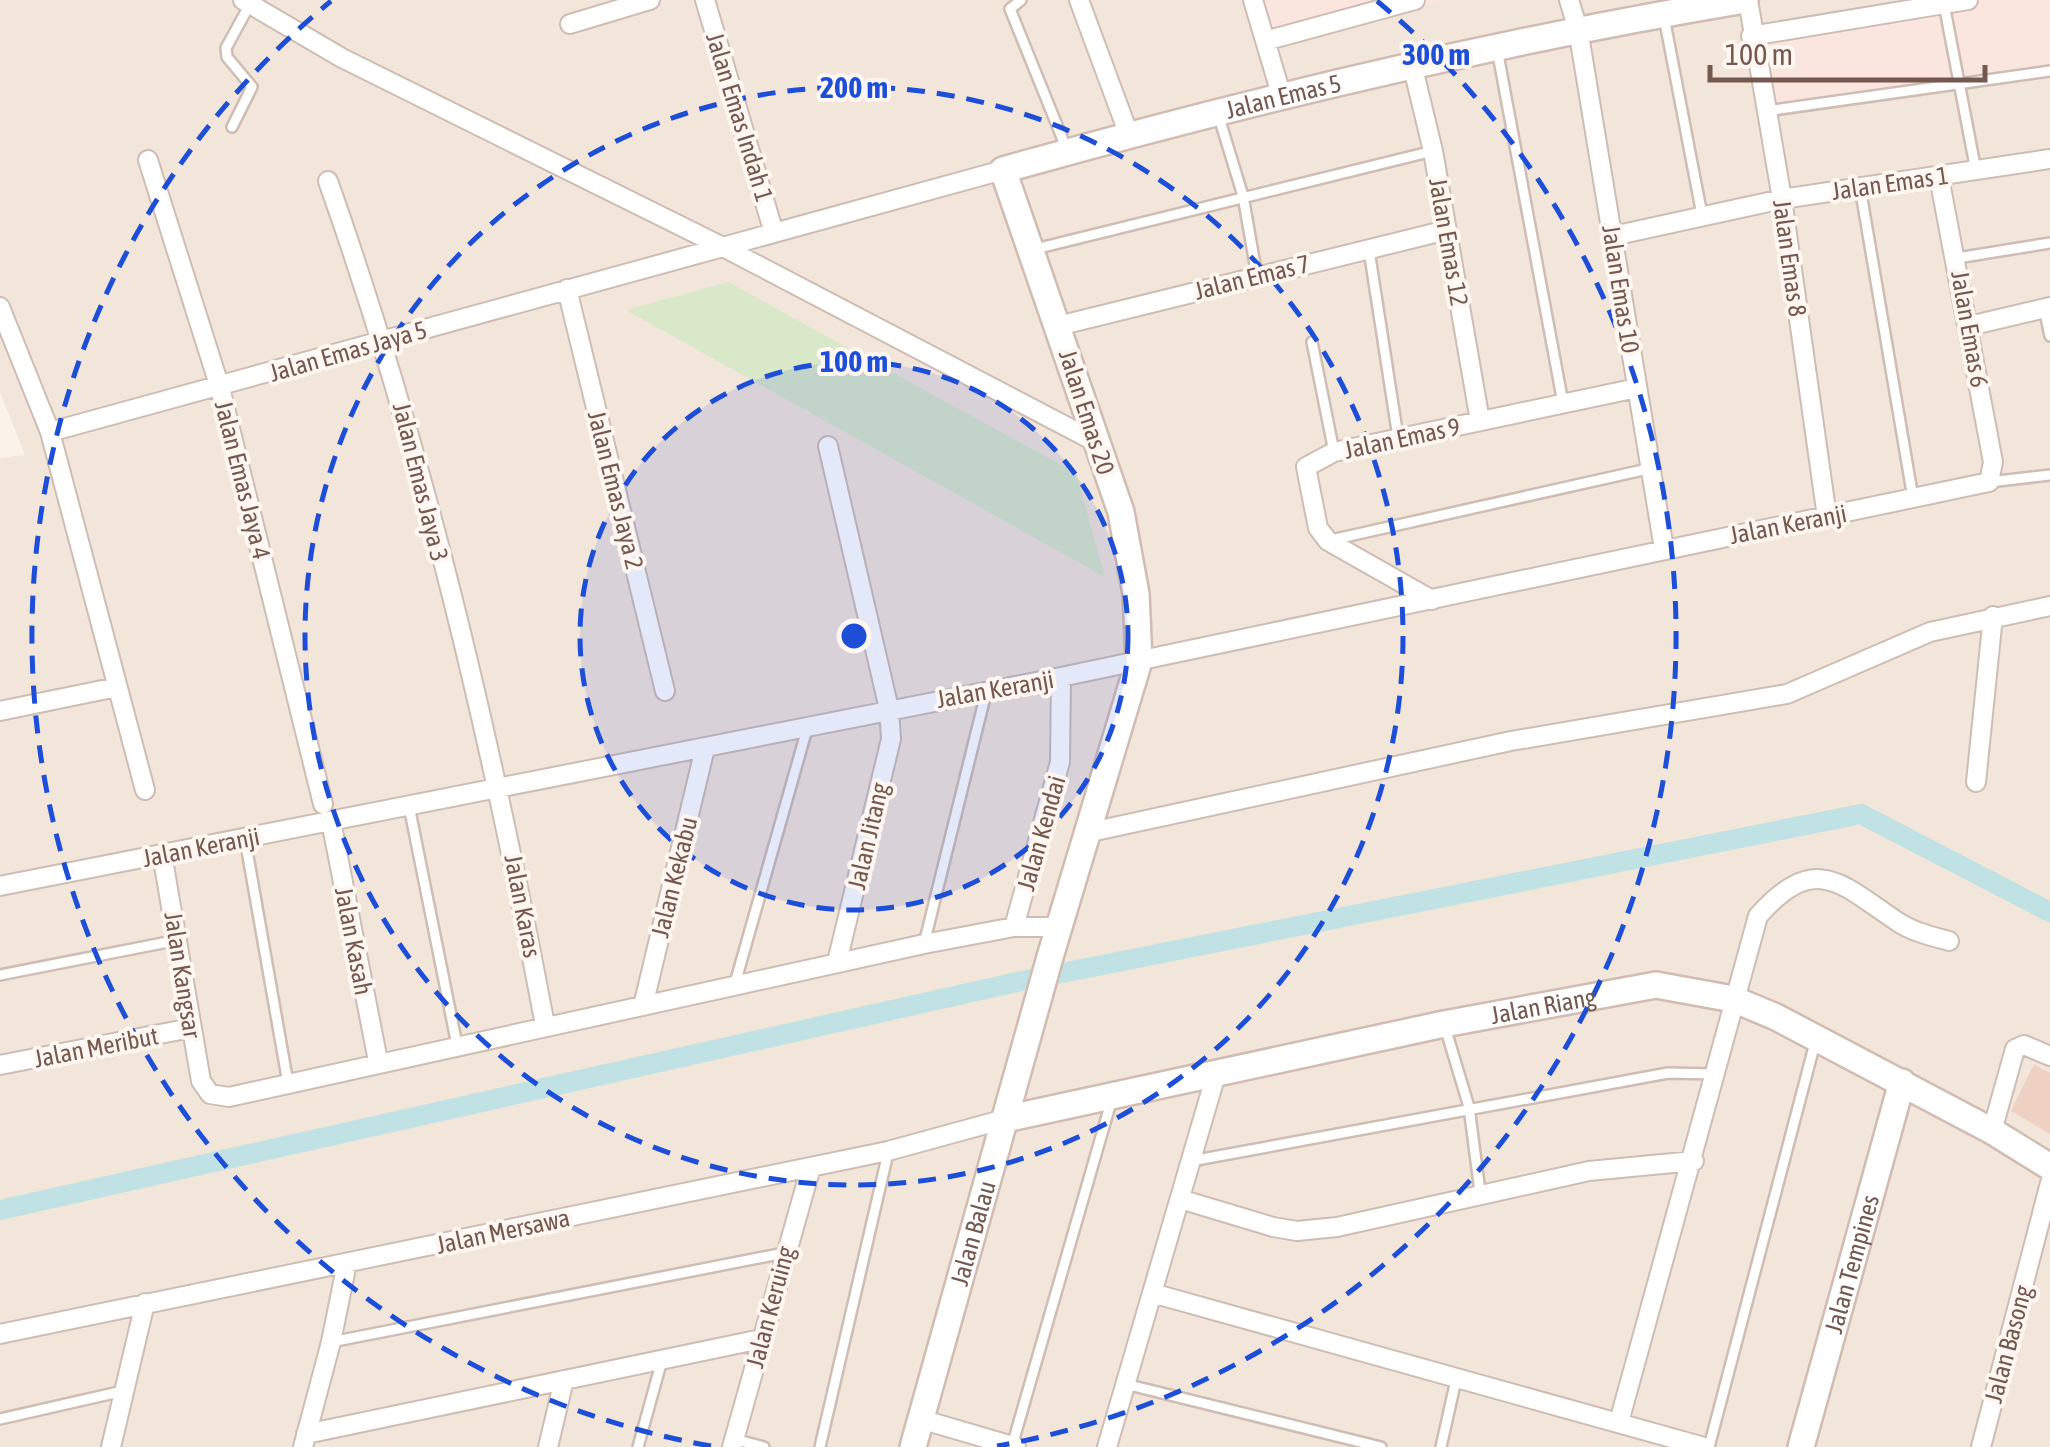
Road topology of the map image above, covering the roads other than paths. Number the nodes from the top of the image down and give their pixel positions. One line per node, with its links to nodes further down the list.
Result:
1 (650, 0): 14 (street)
2 (705, 0): 40 (street, Jalan Emas Indah 1)
3 (1020, 0): 28 (lane)
4 (1078, 0): 26 (street)
5 (1253, 0): 17 (street)
6 (1415, 0): 11 (street)
7 (1569, 0): 15 (street, Jalan Emas 10)
8 (1746, 0): 13 (street, Jalan Emas 5); 16 (street, Jalan Emas 8)
9 (1968, 0): 12 (street)
10 (247, 2): 25 (lane); 44 (street)
11 (1378, 4): 17 (street)
12 (1944, 4): 16 (street); 21 (lane)
13 (1663, 14): 15 (street, Jalan Emas 5); 38 (lane)
14 (570, 24)
15 (1578, 29): 18 (street, Jalan Emas 5); 41 (street, Jalan Emas 10)
16 (1751, 36): 24 (street, Jalan Emas 8)
17 (1265, 41): 22 (street)
18 (1496, 46): 19 (street, Jalan Emas 5); 58 (lane)
19 (1412, 64): 22 (street, Jalan Emas 5); 27 (street, Jalan Emas 12)
20 (2050, 71): 21 (lane)
21 (1957, 85): 24 (lane); 32 (lane)
22 (1280, 94): 23 (street, Jalan Emas 5)
23 (1218, 111): 26 (street, Jalan Emas 5); 36 (lane)
24 (1764, 112): 37 (street, Jalan Emas 8)
25 (232, 127)
26 (1129, 134): 28 (street, Jalan Emas 5)
27 (1432, 151): 36 (lane); 39 (street, Jalan Emas 12)
28 (1068, 152): 31 (street, Jalan Emas 5)
29 (2050, 159): 32 (street, Jalan Emas 1)
30 (148, 160): 56 (street, Jalan Emas Jaya 4)
31 (1002, 170): 40 (street, Jalan Emas Jaya 5); 45 (street, Jalan Emas 20)
32 (1976, 171): 33 (street, Jalan Emas 1)
33 (1939, 177): 35 (street, Jalan Emas 1); 46 (street, Jalan Emas 6)
34 (328, 181): 54 (street, Jalan Emas Jaya 3)
35 (1860, 187): 37 (street, Jalan Emas 1); 68 (lane)
36 (1243, 196): 45 (lane); 47 (lane)
37 (1782, 198): 38 (street, Jalan Emas 1); 69 (street, Jalan Emas 8)
38 (1702, 214): 41 (street, Jalan Emas 1)
39 (1447, 230): 43 (street, Jalan Emas 7); 59 (street, Jalan Emas 12)
40 (774, 233): 44 (street, Jalan Emas Jaya 5)
41 (1613, 236): 57 (street, Jalan Emas 10)
42 (2050, 243): 46 (lane)
43 (1368, 246): 47 (street, Jalan Emas 7); 62 (lane)
44 (723, 248): 48 (street, Jalan Emas Jaya 5); 61 (street)
45 (1032, 250): 51 (street, Jalan Emas 20)
46 (1957, 258): 52 (street, Jalan Emas 6)
47 (1258, 276): 51 (street, Jalan Emas 7)
48 (567, 289): 54 (street, Jalan Emas Jaya 5); 78 (street, Jalan Emas Jaya 2)
49 (0, 307): 60 (street)
50 (2047, 307): 52 (street); 53 (lane)
51 (1058, 326): 61 (street, Jalan Emas 20)
52 (1970, 326): 67 (street, Jalan Emas 6)
53 (2050, 336)
54 (384, 340): 56 (street, Jalan Emas Jaya 5); 85 (street, Jalan Emas Jaya 3)
55 (1312, 342): 64 (lane)
56 (220, 388): 60 (street, Jalan Emas Jaya 5); 88 (street, Jalan Emas Jaya 4)
57 (1637, 388): 58 (street, Jalan Emas 9); 65 (street, Jalan Emas 10)
58 (1563, 403): 59 (street, Jalan Emas 9)
59 (1480, 421): 62 (street, Jalan Emas 9)
60 (50, 432): 77 (street)
61 (1094, 440): 75 (street, Jalan Emas 20)
62 (1398, 440): 64 (street, Jalan Emas 9)
63 (828, 446): 80 (street, Jalan Jitang)
64 (1334, 452): 70 (street, Jalan Emas 9)
65 (1652, 468): 70 (lane); 71 (street, Jalan Emas 10)
66 (2050, 475): 67 (lane)
67 (1988, 482): 68 (street, Jalan Keranji)
68 (1912, 498): 69 (street, Jalan Keranji)
69 (1827, 517): 71 (street, Jalan Keranji)
70 (1328, 541): 72 (street)
71 (1664, 549): 72 (street, Jalan Keranji)
72 (1432, 600): 75 (street, Jalan Keranji)
73 (2050, 606): 74 (street)
74 (1993, 616): 84 (street); 89 (street)
75 (1139, 661): 76 (street, Jalan Keranji); 89 (street, Jalan Balau)
76 (1062, 677): 79 (street, Jalan Keranji); 94 (street, Jalan Kendai)
77 (117, 687): 81 (street); 86 (street)
78 (665, 691)
79 (987, 691): 80 (street, Jalan Keranji); 97 (lane)
80 (889, 709): 82 (street, Jalan Keranji); 98 (street, Jalan Jitang)
81 (0, 711)
82 (807, 726): 83 (street, Jalan Keranji); 100 (lane)
83 (705, 748): 85 (street, Jalan Keranji); 102 (street, Jalan Kekabu)
84 (1976, 782)
85 (500, 787): 87 (street, Jalan Keranji); 104 (street, Jalan Karas)
86 (145, 790)
87 (409, 806): 88 (street, Jalan Keranji); 108 (lane)
88 (327, 812): 90 (street, Jalan Keranji); 110 (street, Jalan Kasah)
89 (1086, 833): 93 (street, Jalan Balau)
90 (244, 839): 91 (street, Jalan Keranji); 115 (lane)
91 (162, 854): 92 (street, Jalan Keranji); 95 (street, Jalan Kangsar)
92 (0, 886)
93 (1059, 927): 94 (street); 118 (street, Jalan Balau)
94 (1014, 928): 97 (street)
95 (178, 940): 99 (lane); 105 (street, Jalan Kangsar)
96 (1949, 941): 101 (street)
97 (924, 944): 98 (street)
98 (837, 962): 100 (street)
99 (0, 975)
100 (734, 987): 102 (street)
101 (1732, 999): 103 (street, Jalan Riang); 107 (street, Jalan Riang); 113 (street)
102 (643, 1006): 104 (street)
103 (1444, 1024): 112 (street, Jalan Riang); 117 (lane)
104 (546, 1025): 108 (street)
105 (191, 1028): 111 (street, Jalan Meribut); 115 (street, Jalan Kangsar)
106 (2050, 1030): 109 (street)
107 (1817, 1036): 114 (street, Jalan Riang); 155 (lane)
108 (457, 1045): 110 (street)
109 (2045, 1053): 119 (street)
110 (378, 1060): 115 (street)
111 (0, 1065)
112 (1216, 1072): 116 (street, Jalan Riang); 121 (street)
113 (1717, 1074): 117 (lane); 122 (street)
114 (1902, 1082): 119 (street, Jalan Riang); 156 (street, Jalan Tempines)
115 (288, 1084)
116 (1113, 1094): 118 (street, Jalan Riang); 145 (lane)
117 (1468, 1107): 121 (lane); 126 (lane)
118 (1005, 1119): 120 (street, Jalan Mersawa); 141 (street, Jalan Balau)
119 (1992, 1130): 124 (street, Jalan Riang)
120 (888, 1151): 123 (street, Jalan Mersawa); 150 (lane)
121 (1191, 1160): 127 (street)
122 (1694, 1161): 126 (street); 142 (street)
123 (811, 1167): 128 (street, Jalan Keruing); 129 (street, Jalan Mersawa)
124 (2050, 1167)
125 (2050, 1183): 157 (street, Jalan Basong)
126 (1480, 1192): 127 (street)
127 (1180, 1198): 130 (street)
128 (784, 1254): 133 (street, Jalan Keruing); 134 (lane)
129 (347, 1263): 131 (street, Jalan Mersawa); 134 (street)
130 (1152, 1294): 137 (street); 138 (street)
131 (145, 1303): 132 (street, Jalan Mersawa); 139 (street)
132 (0, 1334)
133 (761, 1339): 135 (street); 144 (street, Jalan Keruing)
134 (332, 1342): 143 (street)
135 (662, 1360): 136 (street); 148 (lane)
136 (564, 1380): 143 (street); 147 (street)
137 (1456, 1380): 142 (street); 154 (lane)
138 (1125, 1384): 152 (street); 153 (lane)
139 (123, 1391): 140 (lane); 146 (street)
140 (0, 1419)
141 (920, 1419): 145 (street); 151 (street, Jalan Balau)
142 (1619, 1422): 155 (street)
143 (305, 1440)
144 (733, 1443): 149 (lane)
145 (1014, 1446)
146 (111, 1447)
147 (548, 1447)
148 (638, 1447)
149 (764, 1447)
150 (820, 1447)
151 (912, 1447)
152 (1106, 1447)
153 (1381, 1447)
154 (1442, 1447)
155 (1706, 1447)
156 (1801, 1447)
157 (1981, 1447)

